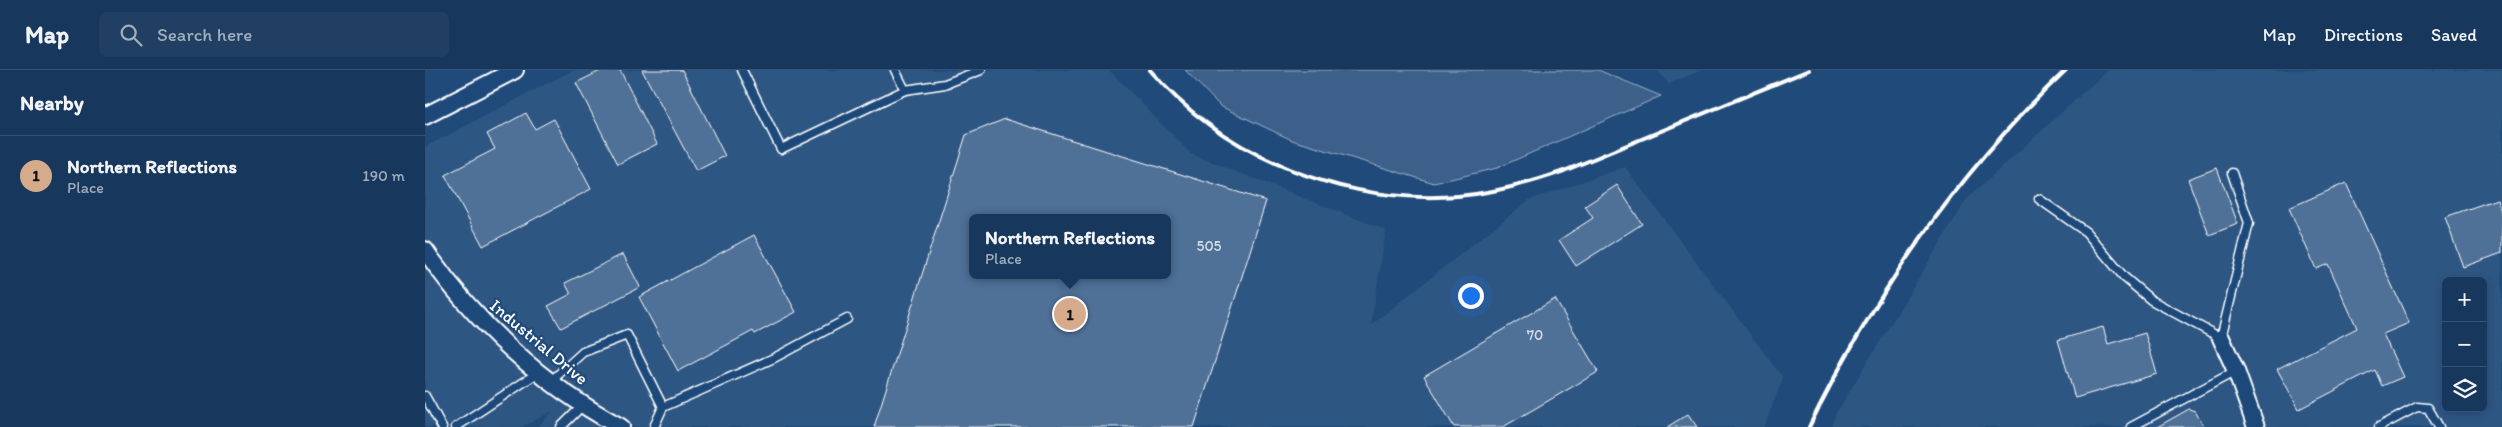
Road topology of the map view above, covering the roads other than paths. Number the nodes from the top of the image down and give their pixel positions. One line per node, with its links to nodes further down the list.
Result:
1 (515, 70): 6 (street)
2 (742, 70): 5 (lane)
3 (895, 70): 5 (lane)
4 (981, 70): 5 (lane)
5 (905, 90)
6 (425, 116)
7 (2232, 172): 11 (lane)
8 (2039, 199): 11 (lane)
9 (425, 250): 13 (street, Industrial Drive)
10 (847, 319): 16 (lane)
11 (2221, 338): 12 (street)
12 (2236, 371): 22 (lane); 23 (street)
13 (545, 377): 15 (street, Industrial Drive); 16 (lane); 18 (lane)
14 (425, 396): 17 (lane)
15 (583, 405): 19 (lane); 20 (street, Industrial Drive)
16 (663, 407): 21 (lane)
17 (442, 427)
18 (456, 427)
19 (561, 427)
20 (621, 427)
21 (654, 427)
22 (2131, 427)
23 (2256, 427)
24 (2379, 427): 25 (lane)
25 (2439, 427)

